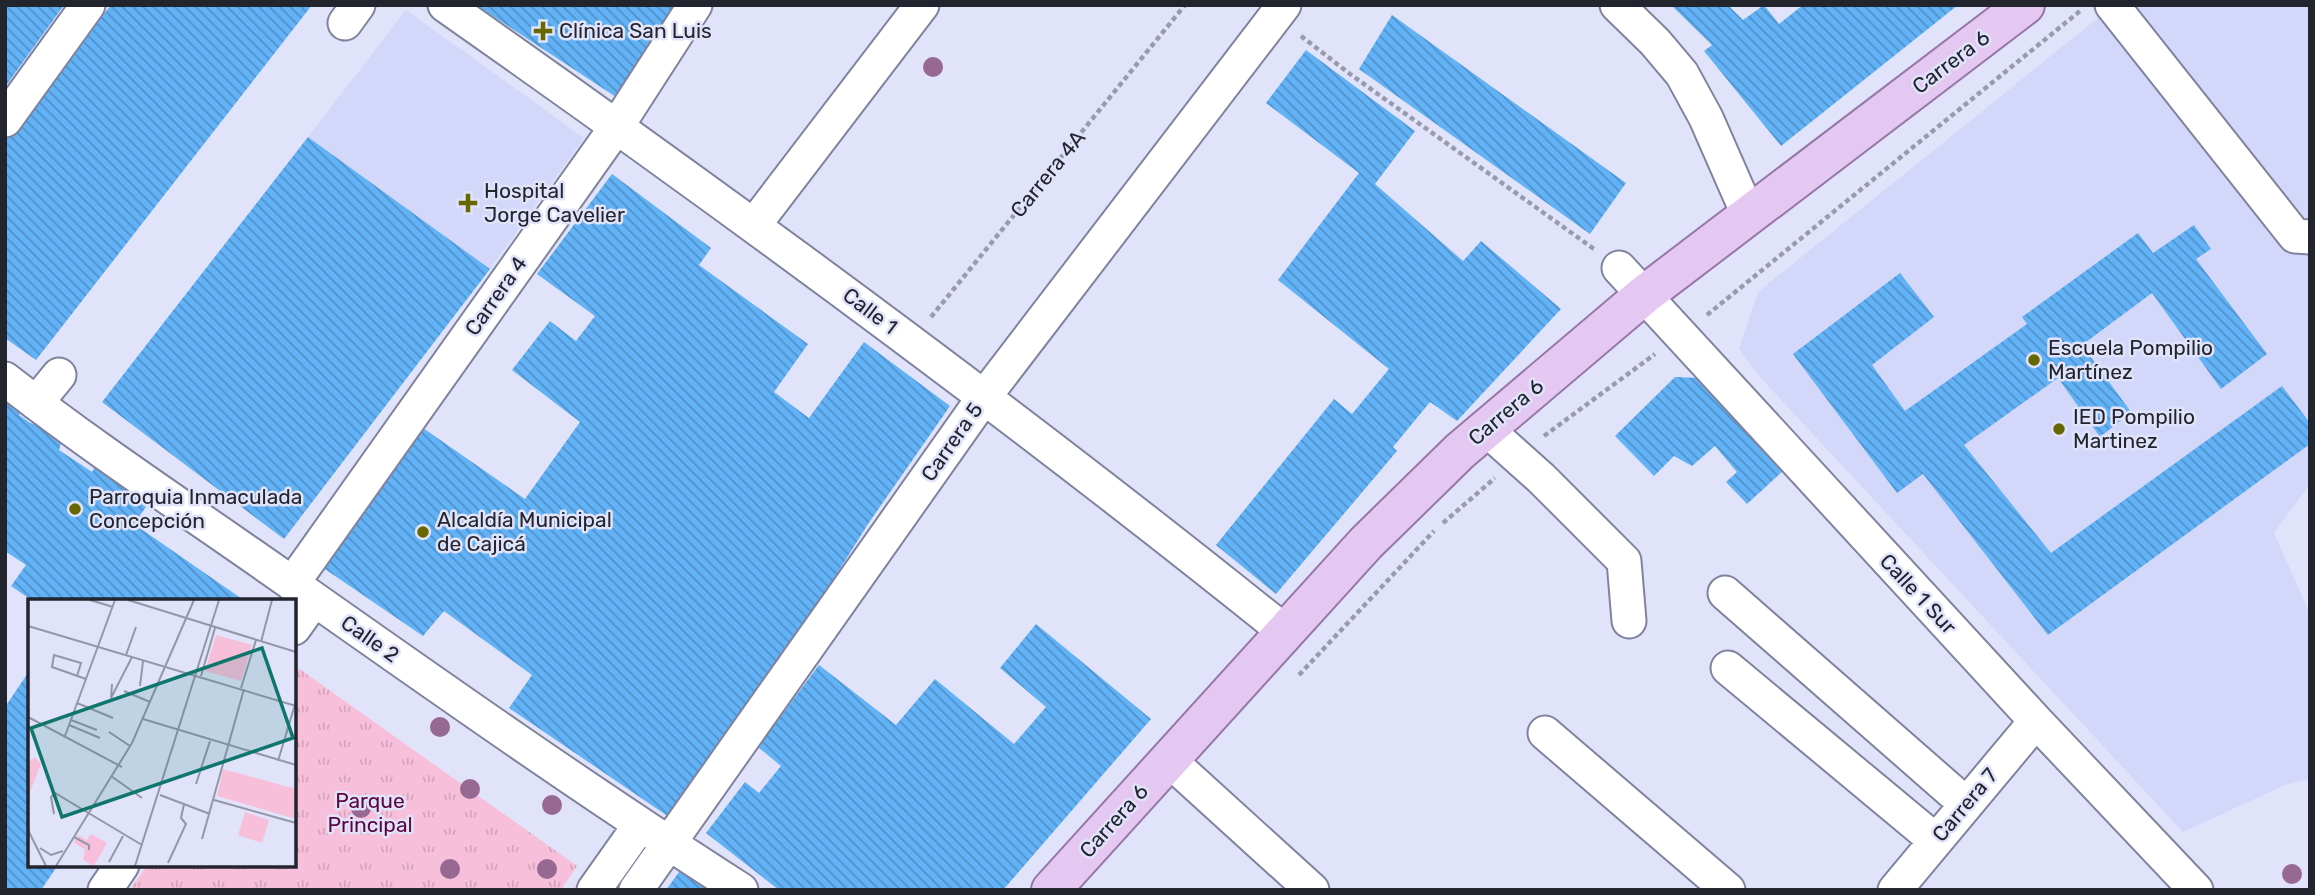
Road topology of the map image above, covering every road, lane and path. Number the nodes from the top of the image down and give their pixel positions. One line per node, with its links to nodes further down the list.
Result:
1 (88, 5): 11 (street)
2 (445, 5): 12 (street, Calle 1)
3 (695, 5): 12 (street, Carrera 4)
4 (922, 5): 14 (street)
5 (1185, 5): 19 (path, Carrera 4A)
6 (1617, 5): 13 (street)
7 (2025, 5): 13 (main road, Carrera 6)
8 (2087, 5): 18 (path)
9 (2112, 5): 15 (street)
10 (1280, 10): 16 (path); 22 (street, Carrera 5)
11 (5, 120)
12 (617, 126): 14 (street, Calle 1); 26 (street, Carrera 4)
13 (1749, 216): 17 (main road, Carrera 6)
14 (754, 225): 19 (street, Calle 1)
15 (2310, 237)
16 (1619, 268): 17 (street, Calle 1 Sur)
17 (1644, 295): 18 (street, Calle 1 Sur); 24 (main road, Carrera 6)
18 (1680, 336): 25 (path); 33 (street, Calle 1 Sur)
19 (911, 342): 22 (street, Calle 1)
20 (59, 375): 23 (street)
21 (5, 379): 23 (street, Calle 2)
22 (984, 397): 30 (street, Calle 1); 39 (street, Carrera 5)
23 (36, 403): 26 (street, Calle 2)
24 (1486, 429): 25 (street); 30 (main road, Carrera 6)
25 (1518, 458): 29 (street); 32 (path)
26 (303, 592): 28 (street, Carrera 4); 37 (street, Calle 2)
27 (1725, 593): 36 (street)
28 (296, 620)
29 (1629, 621)
30 (1284, 631): 35 (main road, Carrera 6)
31 (1728, 668): 38 (street)
32 (1295, 680)
33 (2036, 721): 36 (street, Carrera 7); 49 (street, Calle 1 Sur)
34 (1545, 733): 47 (street)
35 (1169, 760): 45 (main road, Carrera 6); 46 (street)
36 (1966, 804): 38 (street, Carrera 7)
37 (640, 825): 39 (street, Calle 2); 42 (street)
38 (1936, 841): 48 (street, Carrera 7)
39 (668, 843): 43 (street, Carrera 5); 44 (street, Calle 2)
40 (121, 867): 41 (street)
41 (105, 890)
42 (594, 890)
43 (636, 890)
44 (741, 890)
45 (1051, 890)
46 (1312, 890)
47 (1728, 890)
48 (1895, 890)
49 (2196, 890)

